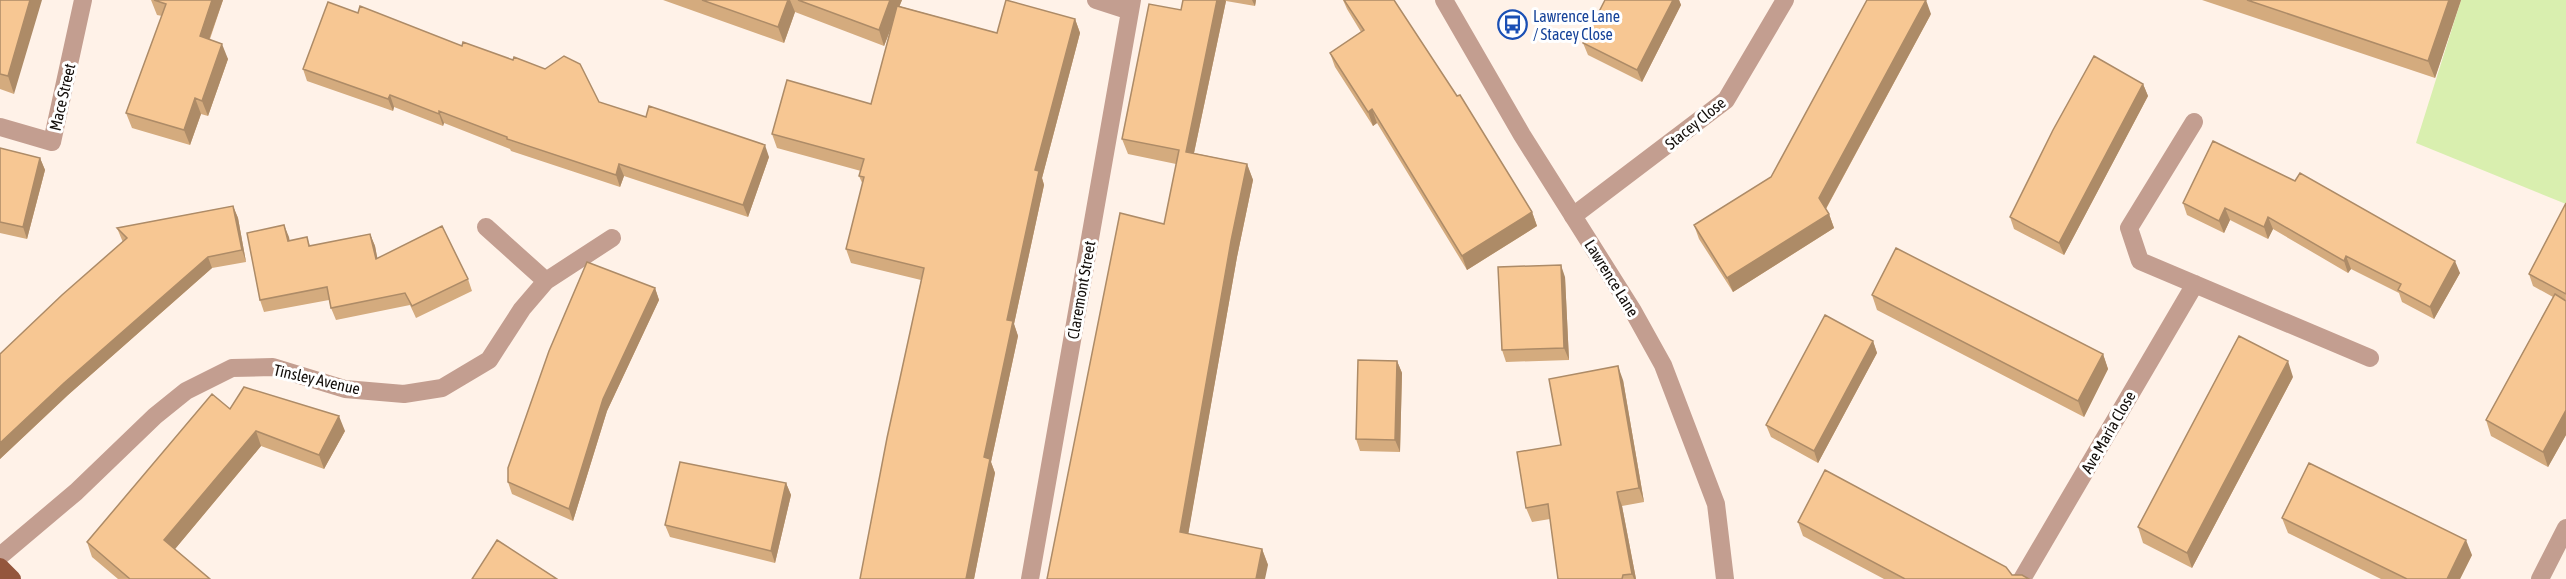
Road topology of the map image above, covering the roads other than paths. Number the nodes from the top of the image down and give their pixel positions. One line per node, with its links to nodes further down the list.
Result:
1 (83, 0): 7 (street, Mace Street)
2 (1096, 0): 5 (street)
3 (1444, 0): 8 (street, Lawrence Lane)
4 (1785, 0): 8 (street, Stacey Close)
5 (1131, 6): 18 (street, Claremont Street)
6 (2194, 122): 12 (street)
7 (0, 127)
8 (1573, 216): 19 (street, Lawrence Lane)
9 (486, 227): 11 (street)
10 (612, 238): 11 (street, Tinsley Avenue)
11 (546, 281): 15 (street, Tinsley Avenue)
12 (2195, 284): 13 (street); 20 (street, Ave Maria Close)
13 (2370, 358)
14 (2566, 528): 21 (street)
15 (0, 556)
16 (0, 567): 17 (main road)
17 (12, 579)
18 (1030, 579)
19 (1725, 579)
20 (2022, 579)
21 (2540, 579)

